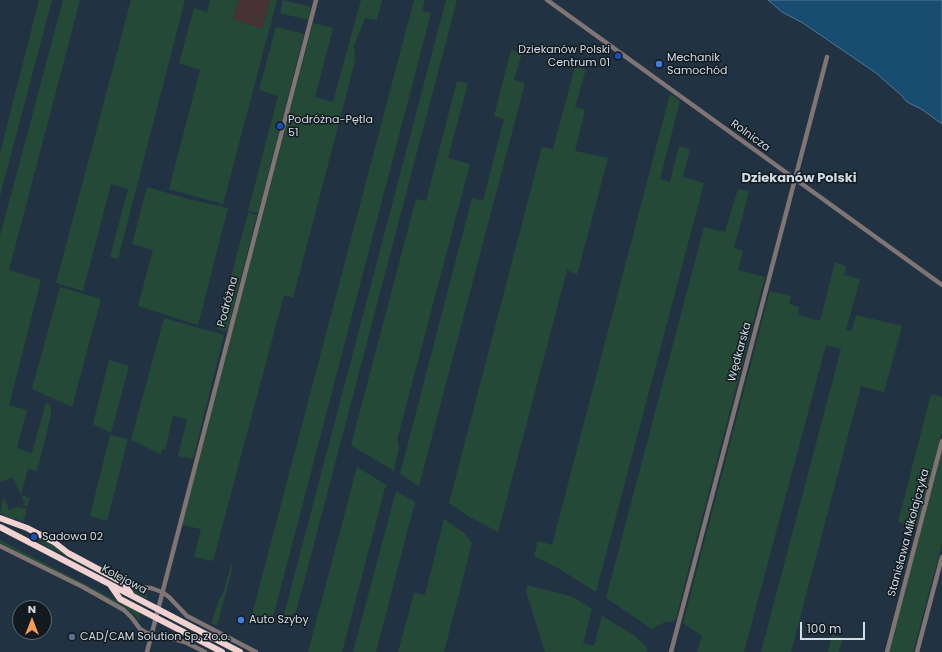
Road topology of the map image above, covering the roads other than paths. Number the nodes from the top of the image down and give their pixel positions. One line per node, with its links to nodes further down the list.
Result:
1 (316, 0): 13 (street, Podróżna)
2 (547, 0): 4 (street, Rolnicza)
3 (827, 57): 4 (street, Wędkarska)
4 (795, 179): 5 (street, Rolnicza); 23 (street, Wędkarska)
5 (942, 286)
6 (942, 441): 24 (street, Stanisława Mikołajczyka)
7 (0, 518): 11 (highway)
8 (0, 527): 12 (highway, Kolejowa)
9 (0, 546): 17 (street)
10 (942, 557): 25 (street)
11 (124, 583): 13 (street); 14 (highway)
12 (110, 584): 14 (highway, Kolejowa); 16 (highway, Kolejowa)
13 (162, 592): 15 (street, Podróżna); 22 (street)
14 (132, 596): 15 (highway, Kolejowa)
15 (158, 609): 16 (street, Podróżna); 21 (highway, Kolejowa)
16 (156, 618): 17 (street, Podróżna); 20 (highway, Kolejowa)
17 (152, 635): 18 (street, Podróżna); 19 (street)
18 (147, 652)
19 (205, 652)
20 (222, 652)
21 (240, 652)
22 (256, 652)
23 (671, 652)
24 (887, 652)
25 (917, 652)

